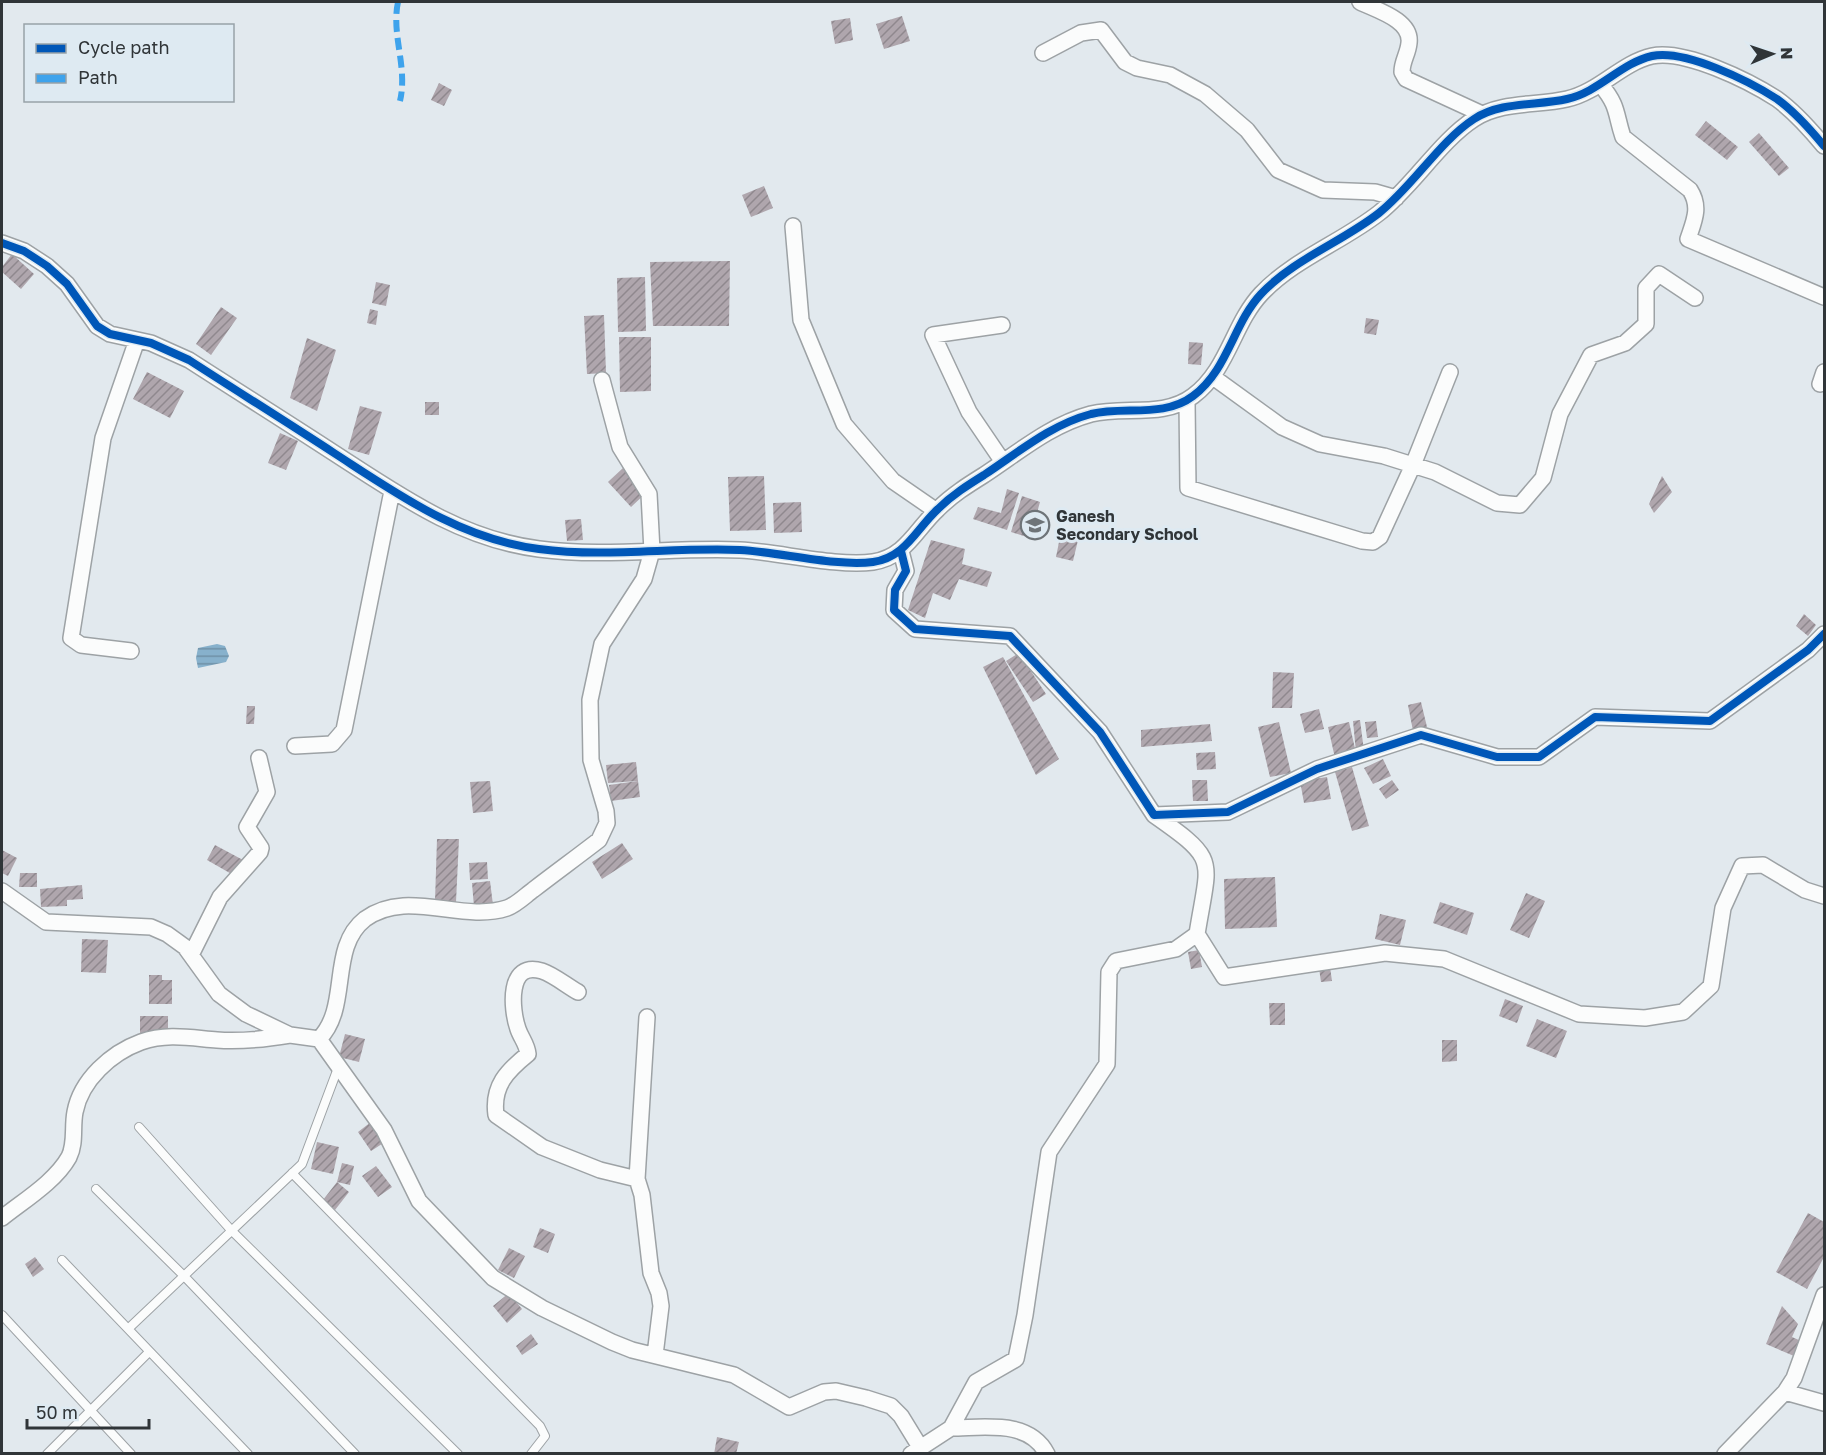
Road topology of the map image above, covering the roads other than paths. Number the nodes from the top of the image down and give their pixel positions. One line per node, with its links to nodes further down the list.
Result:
1 (1360, 2): 4 (street)
2 (1043, 53): 6 (street)
3 (1601, 85): 4 (street); 5 (street); 9 (street)
4 (1482, 114): 6 (street)
5 (1824, 146)
6 (1396, 198): 14 (street)
7 (793, 226): 20 (street)
8 (2, 243): 12 (street)
9 (1824, 297)
10 (1695, 298): 18 (street)
11 (1002, 325): 17 (street)
12 (137, 340): 19 (street); 24 (street)
13 (1450, 372): 18 (street)
14 (1213, 377): 16 (street); 18 (street)
15 (602, 380): 21 (street)
16 (1187, 401): 17 (street); 18 (street)
17 (1003, 462): 20 (street)
18 (1413, 465)
19 (392, 491): 21 (street); 25 (street)
20 (936, 510): 22 (street)
21 (652, 551): 22 (street); 35 (street)
22 (901, 551): 27 (street)
23 (1824, 634): 27 (street)
24 (131, 651)
25 (295, 746)
26 (259, 758): 31 (street)
27 (1154, 815): 30 (street)
28 (2, 891): 31 (street)
29 (1824, 896): 30 (street)
30 (1197, 934): 53 (street)
31 (191, 954): 34 (street)
32 (578, 992): 39 (street)
33 (647, 1017): 39 (street)
34 (290, 1035): 35 (street); 41 (street)
35 (319, 1039): 36 (street)
36 (339, 1066): 38 (lane); 49 (street)
37 (138, 1127): 42 (lane)
38 (292, 1173): 42 (lane); 60 (lane)
39 (637, 1179): 49 (street)
40 (96, 1190): 44 (lane)
41 (2, 1218)
42 (231, 1230): 44 (lane); 59 (lane)
43 (62, 1260): 47 (lane)
44 (184, 1277): 47 (lane); 58 (lane)
45 (1824, 1295): 50 (street)
46 (2, 1315): 52 (lane)
47 (129, 1328): 48 (lane)
48 (149, 1352): 52 (lane); 57 (lane)
49 (655, 1355): 54 (street)
50 (1785, 1392): 51 (street); 62 (street)
51 (1824, 1403)
52 (91, 1412): 55 (lane); 56 (lane)
53 (951, 1428): 54 (street); 61 (street)
54 (916, 1450)
55 (47, 1454)
56 (131, 1454)
57 (248, 1454)
58 (355, 1454)
59 (458, 1454)
60 (531, 1454)
61 (1047, 1454)
62 (1725, 1454)

